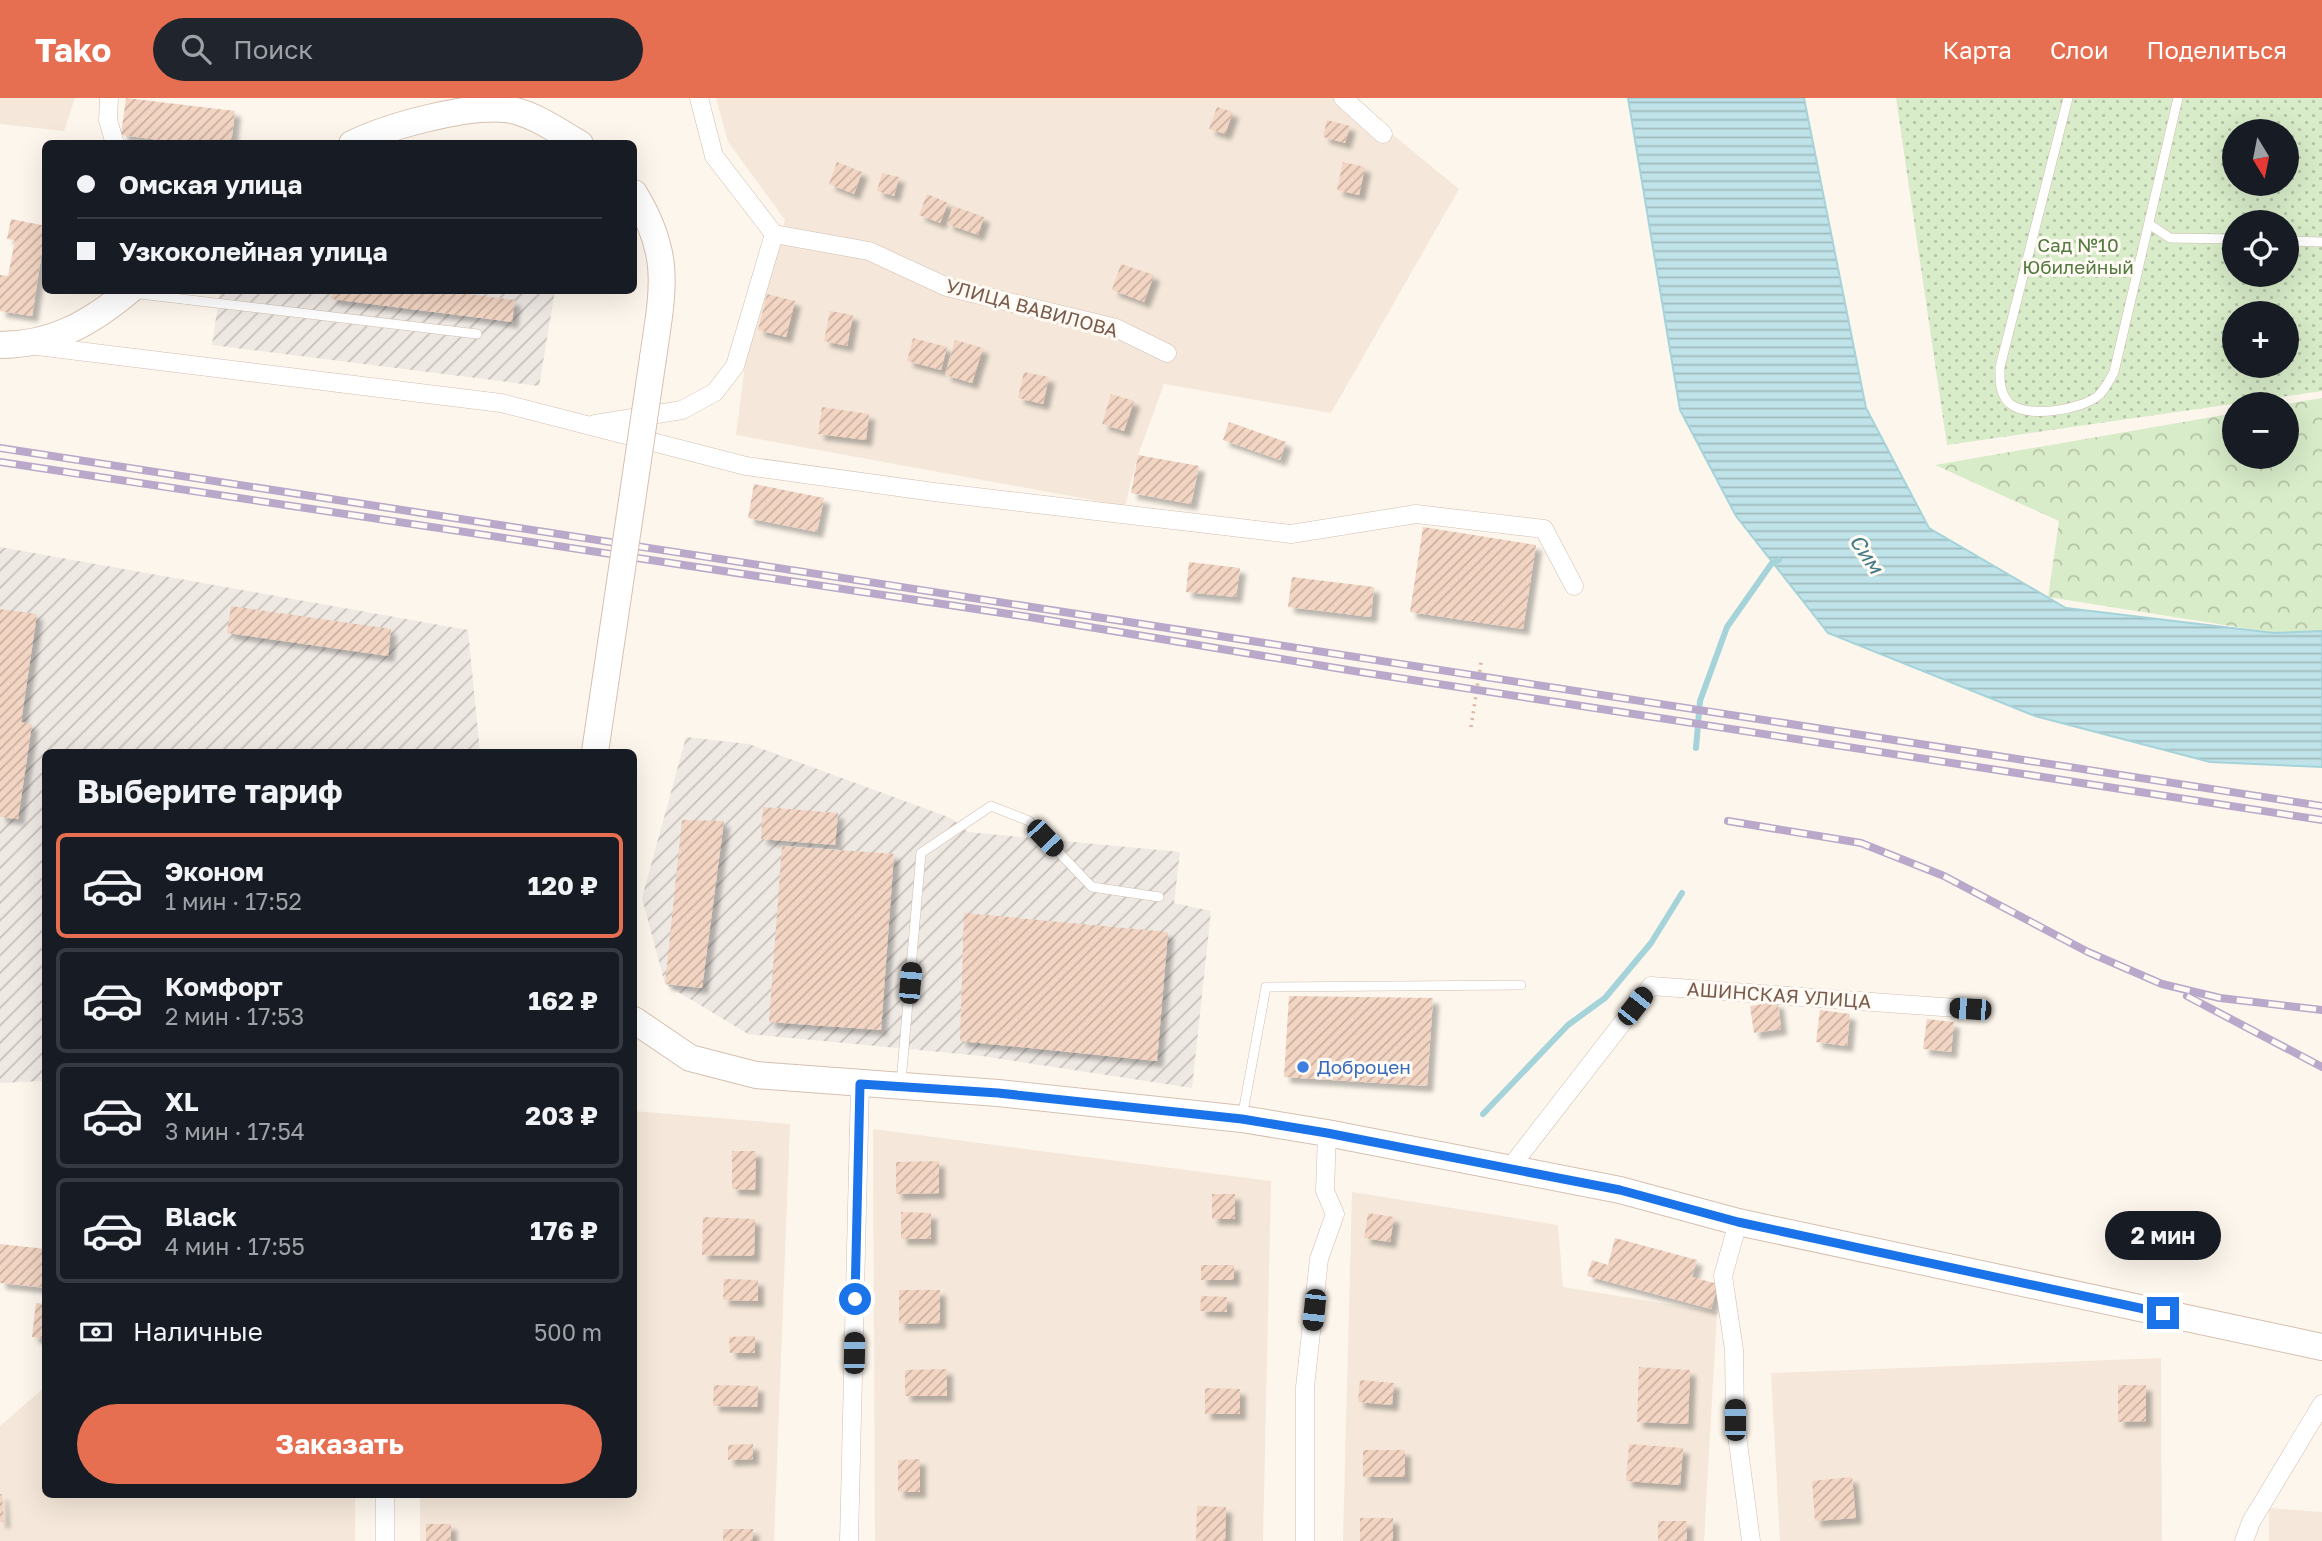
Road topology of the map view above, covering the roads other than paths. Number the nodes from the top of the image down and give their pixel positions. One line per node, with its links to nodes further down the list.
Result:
1 (109, 98): 7 (street)
2 (699, 98): 12 (street)
3 (1343, 98): 6 (street)
4 (2068, 98): 11 (lane)
5 (2178, 98): 11 (lane)
6 (1382, 134)
7 (114, 140)
8 (364, 140): 9 (street)
9 (573, 140)
10 (637, 197): 23 (street, bridge)
11 (2149, 224): 13 (lane)
12 (774, 234): 20 (street, УЛИЦА ВАВИЛОВА); 21 (street)
13 (2222, 239)
14 (2299, 241): 15 (lane)
15 (2322, 242)
16 (126, 294): 19 (street)
17 (146, 294): 18 (lane)
18 (477, 334)
19 (13, 345): 21 (street)
20 (1167, 353)
21 (588, 425): 22 (street)
22 (1574, 586)
23 (595, 749)
24 (1159, 897): 29 (lane)
25 (1521, 985): 30 (lane)
26 (1970, 1009): 32 (street, АШИНСКАЯ УЛИЦА)
27 (637, 1022): 28 (street)
28 (860, 1084): 29 (street); 38 (street)
29 (901, 1087): 30 (street)
30 (1242, 1119): 31 (street)
31 (1327, 1133): 32 (street); 39 (street)
32 (1509, 1169): 33 (street)
33 (1738, 1222): 34 (street); 40 (street)
34 (2322, 1348)
35 (2322, 1404): 41 (street)
36 (385, 1498): 37 (street)
37 (385, 1541)
38 (849, 1541)
39 (1305, 1541)
40 (1751, 1541)
41 (2244, 1541)

